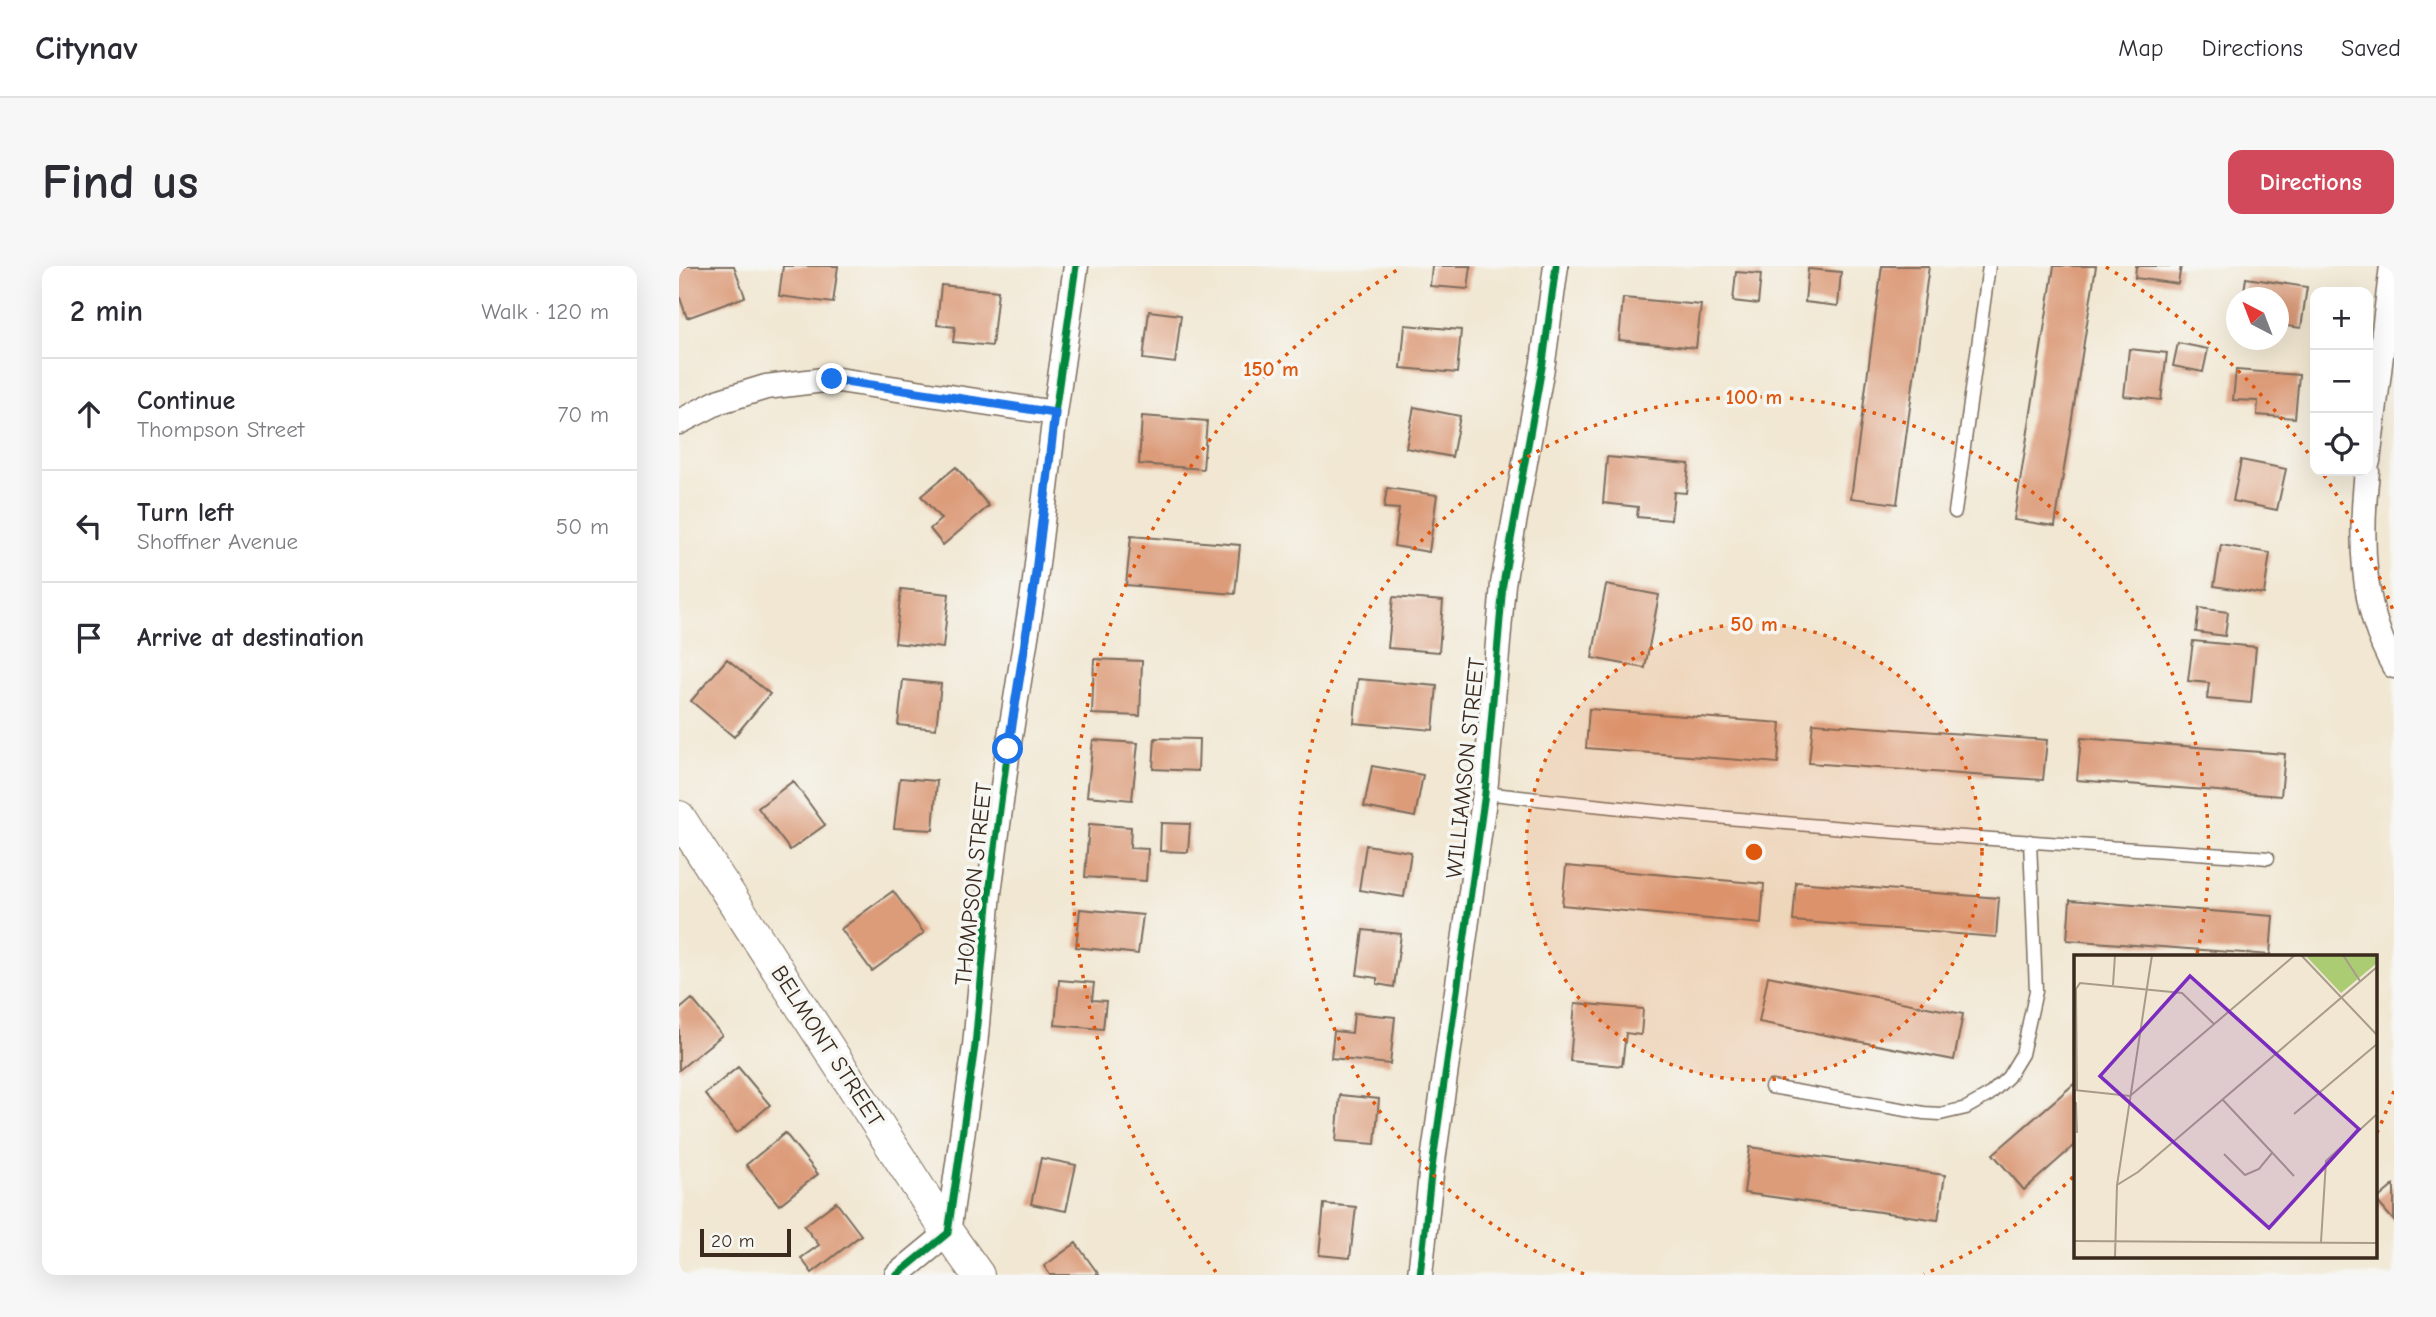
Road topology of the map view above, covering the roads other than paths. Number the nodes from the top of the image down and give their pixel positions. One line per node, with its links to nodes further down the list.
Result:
1 (1076, 266): 5 (street, THOMPSON STREET)
2 (1556, 266): 11 (street, WILLIAMSON STREET)
3 (1989, 266): 9 (lane)
4 (2392, 266): 6 (street)
5 (1055, 413): 7 (street); 16 (street, THOMPSON STREET)
6 (2373, 420)
7 (679, 422)
8 (2366, 476): 10 (street)
9 (1955, 512)
10 (2394, 666)
11 (1485, 793): 13 (lane); 19 (street, WILLIAMSON STREET)
12 (679, 817): 16 (street, BELMONT STREET)
13 (2030, 841): 14 (lane); 15 (lane)
14 (2268, 858)
15 (1772, 1087)
16 (948, 1233): 17 (street); 18 (street, BELMONT STREET)
17 (897, 1275)
18 (978, 1275)
19 (1420, 1275)

